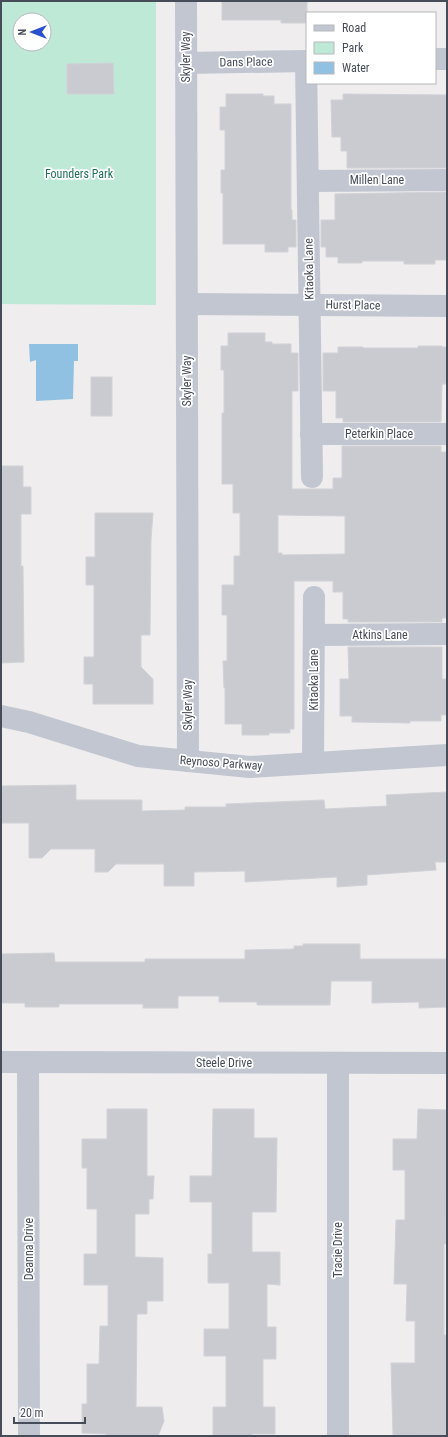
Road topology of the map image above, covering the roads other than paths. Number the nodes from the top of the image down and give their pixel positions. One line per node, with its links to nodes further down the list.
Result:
1 (186, 1): 5 (street, Skyler Way)
2 (436, 59): 3 (street)
3 (447, 59)
4 (306, 61): 5 (street, Dans Place)
5 (186, 63): 9 (street, Skyler Way)
6 (306, 84): 8 (street, Kitaoka Lane)
7 (447, 180): 8 (street, Millen Lane)
8 (308, 181): 10 (street, Kitaoka Lane)
9 (187, 304): 10 (street, Hurst Place); 20 (street, Skyler Way)
10 (310, 304): 11 (street, Hurst Place); 12 (street, Kitaoka Lane)
11 (447, 306)
12 (311, 434): 13 (street, Peterkin Place); 14 (street, Kitaoka Lane)
13 (447, 434)
14 (312, 477)
15 (314, 597): 17 (street, Kitaoka Lane)
16 (447, 634): 17 (street, Atkins Lane)
17 (314, 635): 21 (street, Kitaoka Lane)
18 (1, 716): 20 (street, Reynoso Parkway)
19 (447, 756): 21 (street, Reynoso Parkway)
20 (188, 761): 21 (street, Reynoso Parkway)
21 (313, 764)
22 (1, 1062): 23 (street, Steele Drive)
23 (28, 1062): 24 (street, Steele Drive); 26 (street, Deanna Drive)
24 (338, 1063): 25 (street, Steele Drive); 27 (street, Tracie Drive)
25 (447, 1063)
26 (29, 1436)
27 (338, 1436)

